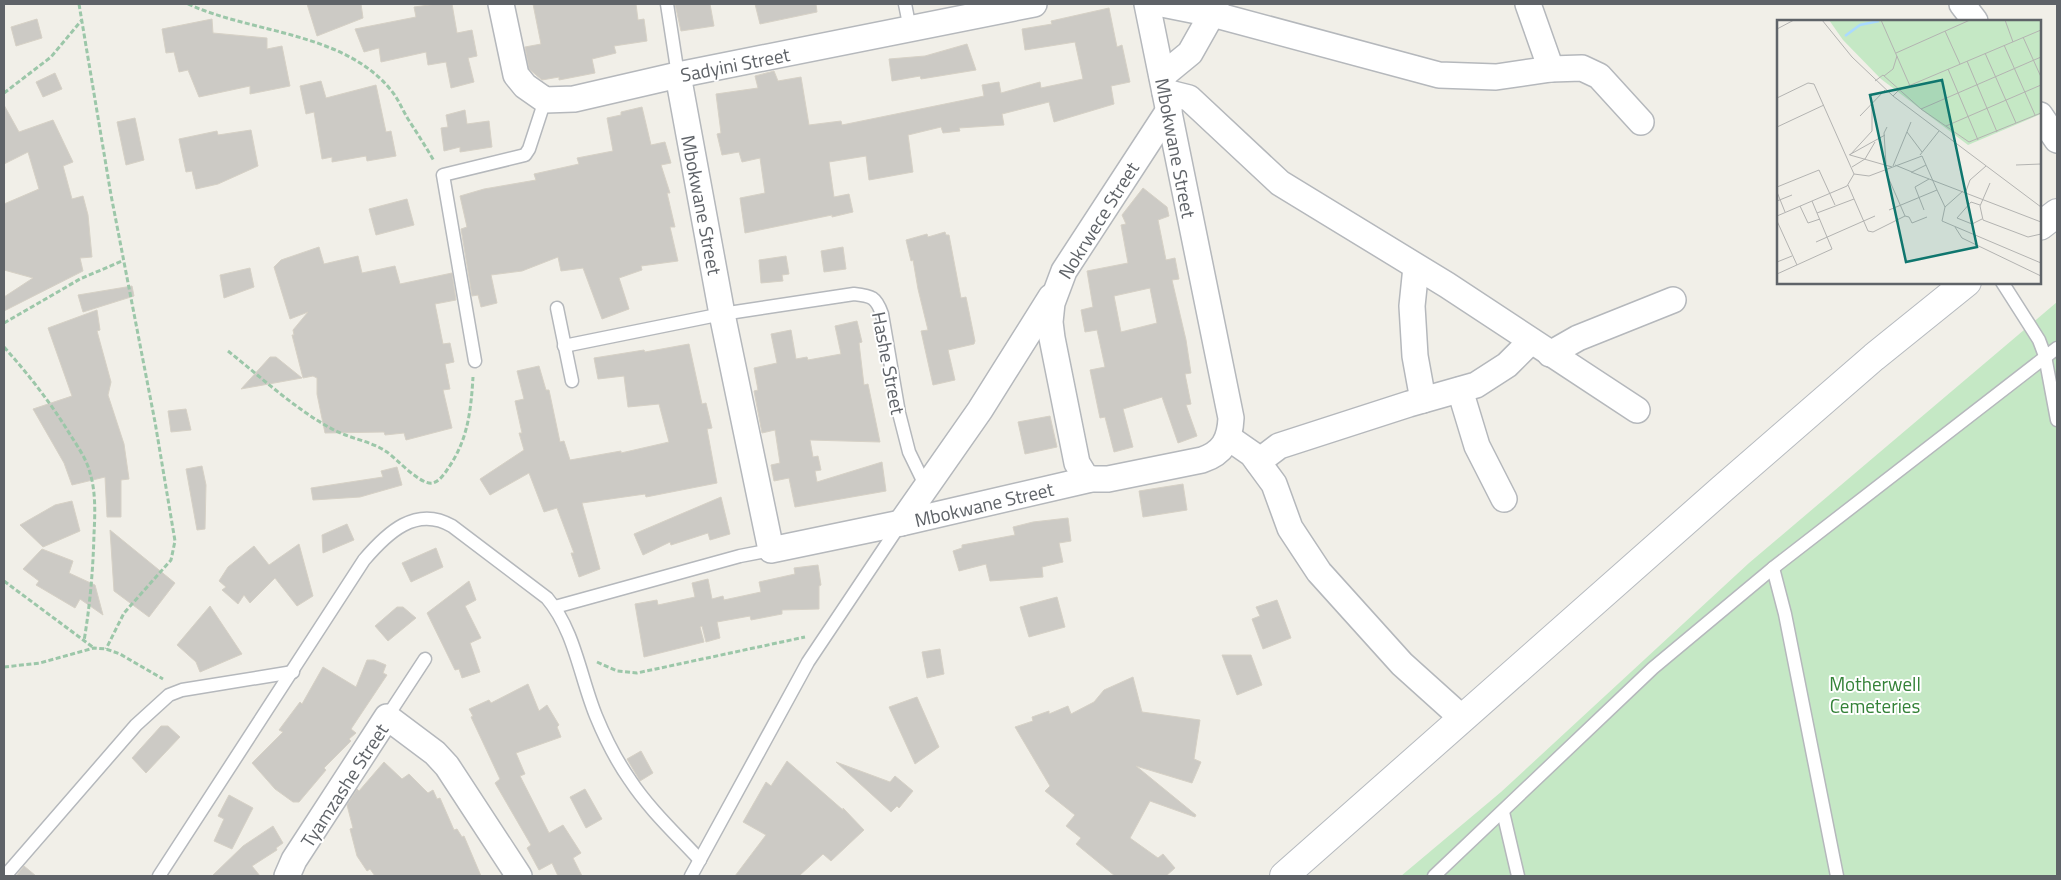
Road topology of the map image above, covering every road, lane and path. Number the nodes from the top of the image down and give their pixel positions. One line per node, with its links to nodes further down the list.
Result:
1 (79, 4): 12 (path)
2 (188, 4): 23 (path)
3 (501, 4): 19 (street)
4 (667, 4): 16 (lane)
5 (905, 4): 14 (lane)
6 (1034, 4): 14 (street, Sadyini Street)
7 (1147, 4): 18 (street, Mbokwane Street)
8 (1162, 4): 11 (street)
9 (1528, 4): 15 (street)
10 (1962, 4): 13 (street)
11 (1214, 9): 15 (street); 18 (street, Nokrwece Street)
12 (81, 20): 17 (path); 26 (path)
13 (1973, 20)
14 (910, 29): 16 (street, Sadyini Street)
15 (1551, 69): 21 (street)
16 (678, 75): 19 (street, Sadyini Street); 33 (street, Mbokwane Street)
17 (4, 93)
18 (1165, 93): 27 (street); 30 (street, Nokrwece Street); 47 (street, Mbokwane Street)
19 (545, 100): 23 (lane)
20 (2041, 116): 22 (street)
21 (1641, 122)
22 (2057, 140)
23 (443, 175): 41 (lane)
24 (2057, 213): 25 (main road)
25 (2041, 225)
26 (122, 261): 34 (path); 60 (path)
27 (1416, 267): 37 (street); 44 (street)
28 (1965, 284): 67 (main road)
29 (2003, 284): 40 (lane)
30 (1055, 291): 49 (street, Nokrwece Street); 50 (street)
31 (1672, 300): 37 (street)
32 (557, 308): 35 (lane)
33 (722, 314): 35 (lane); 50 (lane, Hashe Street); 53 (street, Mbokwane Street)
34 (4, 323)
35 (564, 346): 42 (lane)
36 (4, 348): 58 (path)
37 (1541, 348): 43 (street); 45 (street)
38 (2057, 348): 40 (lane)
39 (228, 351): 41 (path)
40 (2045, 356): 46 (lane); 54 (lane)
41 (474, 361)
42 (572, 381)
43 (1460, 390): 44 (street); 51 (street)
44 (1423, 400): 48 (street)
45 (1637, 410)
46 (2057, 420)
47 (1229, 438): 48 (street); 49 (street, Mbokwane Street)
48 (1258, 462): 67 (street)
49 (1091, 479): 52 (street, Mbokwane Street)
50 (926, 486): 52 (street)
51 (1504, 499)
52 (901, 523): 53 (street, Mbokwane Street); 57 (lane)
53 (771, 550): 56 (lane)
54 (1773, 568): 68 (lane); 78 (lane)
55 (4, 581): 58 (path)
56 (555, 607): 61 (lane); 64 (lane)
57 (827, 632): 61 (path); 69 (lane)
58 (84, 641): 59 (path)
59 (94, 648): 60 (path); 63 (path)
60 (106, 649): 65 (path)
61 (575, 652): 69 (lane)
62 (425, 659): 66 (lane)
63 (4, 667)
64 (293, 672): 65 (lane); 71 (lane)
65 (182, 690): 70 (lane)
66 (387, 717): 72 (street, Tyamzashe Street); 73 (street, Tyamzashe Street)
67 (1462, 718): 75 (main road)
68 (1503, 812): 76 (lane); 77 (lane)
69 (700, 860): 74 (lane)
70 (5, 876)
71 (160, 876)
72 (287, 876)
73 (519, 876)
74 (692, 876)
75 (1284, 876)
76 (1434, 876)
77 (1518, 876)
78 (1837, 876)

